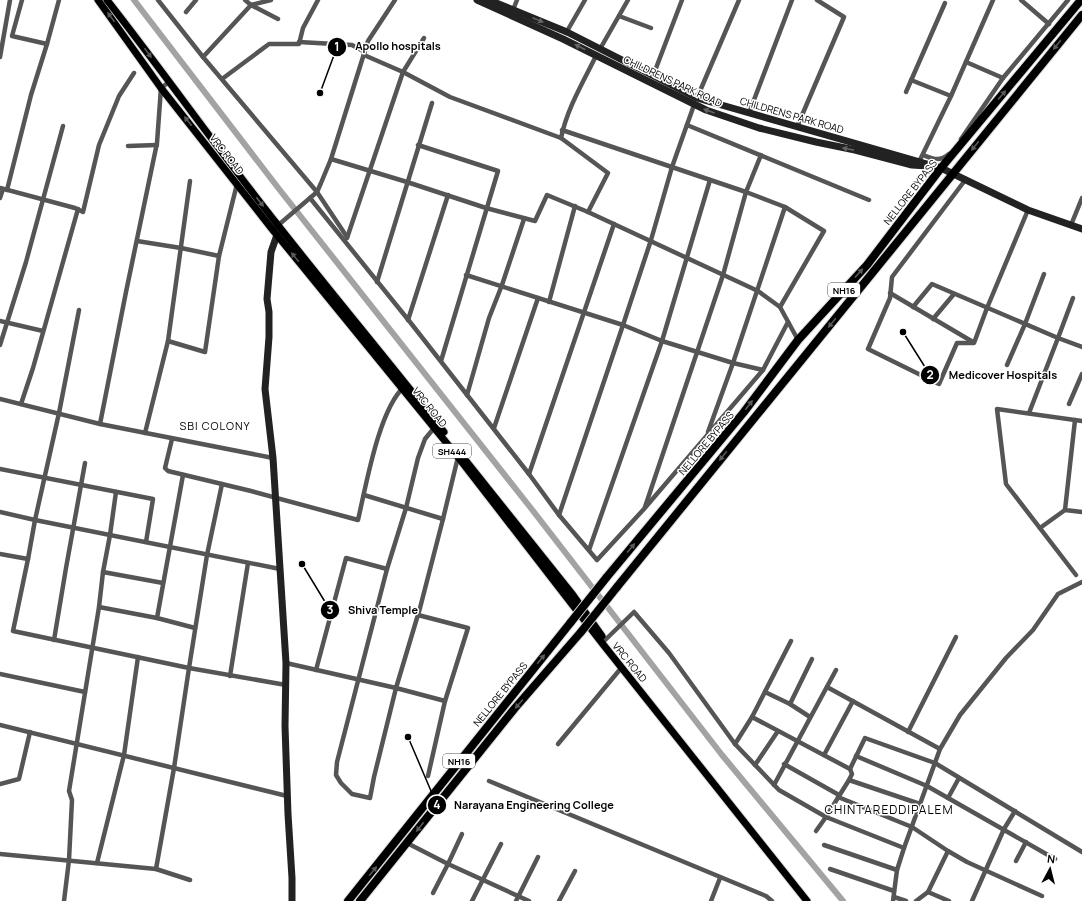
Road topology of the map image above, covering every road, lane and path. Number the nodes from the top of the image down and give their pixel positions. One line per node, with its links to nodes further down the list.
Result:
1 (10, 0): 41 (street)
2 (22, 0): 38 (street)
3 (59, 0): 38 (street)
4 (98, 0): 51 (main road, VRC ROAD / SH444, one-way to 4)
5 (107, 0): 50 (main road, SH444, one-way to 50)
6 (158, 0): 42 (street)
7 (196, 0): 28 (street)
8 (245, 0): 26 (street)
9 (271, 0): 26 (street)
10 (318, 0): 37 (street)
11 (395, 0): 40 (street)
12 (477, 0): 36 (street, CHILDRENS PARK ROAD)
13 (489, 0): 27 (street, CHILDRENS PARK ROAD)
14 (517, 0): 27 (street)
15 (585, 0): 34 (street)
16 (628, 0): 30 (street)
17 (682, 0): 46 (street)
18 (740, 0): 54 (street)
19 (792, 0): 56 (street)
20 (816, 0): 59 (street)
21 (993, 0): 43 (street)
22 (1021, 0): 32 (street)
23 (1068, 0): 32 (street)
24 (1081, 0): 69 (highway, NELLORE BYPASS / NH16, one-way to 24)
25 (945, 3): 49 (street)
26 (251, 5): 31 (street); 42 (street)
27 (513, 10): 34 (street, CHILDRENS PARK ROAD, one-way to 34)
28 (186, 12)
29 (1082, 15): 71 (highway, NELLORE BYPASS / NH16, one-way to 71)
30 (619, 16): 33 (street); 39 (street)
31 (278, 19)
32 (1049, 24): 47 (street)
33 (651, 28)
34 (567, 32): 36 (street); 39 (street, CHILDRENS PARK ROAD)
35 (424, 38): 44 (street)
36 (563, 39): 39 (street, CHILDRENS PARK ROAD, one-way to 36)
37 (299, 42): 40 (street); 48 (street)
38 (46, 44): 77 (street)
39 (598, 52): 46 (street, CHILDRENS PARK ROAD); 54 (street, CHILDRENS PARK ROAD); 60 (street)
40 (364, 53): 44 (street); 66 (street)
41 (0, 57)
42 (203, 57): 48 (street)
43 (966, 62): 47 (street); 53 (street)
44 (403, 72): 61 (street); 70 (street)
45 (134, 73): 89 (street)
46 (653, 76): 54 (street, CHILDRENS PARK ROAD)
47 (1003, 78): 67 (street)
48 (222, 79): 78 (street)
49 (911, 80): 52 (street); 53 (street)
50 (169, 82): 51 (street); 95 (main road, SH444, one-way to 95)
51 (161, 88): 62 (street); 76 (main road, VRC ROAD / SH444, one-way to 51)
52 (906, 92)
53 (951, 96): 67 (street)
54 (696, 101): 56 (street, CHILDRENS PARK ROAD); 57 (street); 67 (street, CHILDRENS PARK ROAD, one-way to 54)
55 (432, 103): 63 (street)
56 (749, 113): 59 (street, CHILDRENS PARK ROAD)
57 (687, 125): 65 (street); 68 (street)
58 (63, 126): 84 (street)
59 (797, 127): 67 (street, CHILDRENS PARK ROAD)
60 (562, 130): 61 (street); 68 (street)
61 (561, 138): 91 (street)
62 (157, 145): 64 (street); 99 (street)
63 (418, 145): 75 (street); 88 (street)
64 (128, 146)
65 (761, 155): 79 (street); 85 (street)
66 (331, 159): 70 (street); 78 (street)
67 (920, 161): 69 (street, CHILDRENS PARK ROAD)
68 (672, 167): 73 (street); 100 (street)
69 (941, 168): 71 (street, CHILDRENS PARK ROAD); 130 (highway, NELLORE BYPASS / NH16, one-way to 69)
70 (370, 171): 75 (street); 98 (street)
71 (953, 173): 72 (street, CHILDRENS PARK ROAD); 257 (highway, NELLORE BYPASS / NH16, one-way to 257, bridge)
72 (966, 179): 90 (street, CHILDRENS PARK ROAD); 111 (street)
73 (710, 180): 79 (street); 104 (street)
74 (190, 181): 102 (street)
75 (407, 182): 80 (street); 108 (street)
76 (237, 183): 95 (main road, VRC ROAD / SH444); 103 (street)
77 (3, 189): 81 (street); 84 (street)
78 (317, 192): 82 (street); 98 (street)
79 (746, 192): 87 (street); 105 (street)
80 (448, 195): 88 (street); 122 (street)
81 (0, 198)
82 (310, 198): 95 (street); 101 (street)
83 (1082, 198): 94 (street)
84 (43, 199): 89 (street); 124 (street)
85 (869, 200)
86 (575, 206): 91 (street); 92 (street); 115 (street)
87 (785, 207): 110 (street); 116 (street)
88 (486, 208): 92 (street); 107 (street)
89 (78, 209): 128 (street)
90 (1028, 210): 94 (street, CHILDRENS PARK ROAD); 118 (street)
91 (588, 212): 93 (street)
92 (524, 219): 109 (street)
93 (614, 224): 100 (street); 120 (street)
94 (1071, 225): 96 (street, CHILDRENS PARK ROAD)
95 (275, 227): 97 (main road, VRC ROAD / SH444); 142 (main road, SH444)
96 (1082, 229)
97 (277, 235): 142 (main road, VRC ROAD / SH444, one-way to 97); 158 (street)
98 (347, 237): 101 (street)
99 (137, 240): 102 (street); 151 (street)
100 (650, 240): 104 (street); 127 (street)
101 (346, 243): 108 (street)
102 (181, 248): 103 (street); 131 (street)
103 (219, 256): 131 (street)
104 (686, 257): 105 (street); 132 (street)
105 (723, 274): 110 (street); 136 (street)
106 (1044, 274): 126 (street)
107 (466, 275): 109 (street); 137 (street)
108 (377, 282): 122 (street)
109 (502, 285): 113 (street); 143 (street)
110 (758, 291): 116 (street); 138 (street)
111 (890, 293): 117 (street); 133 (street)
112 (954, 294): 117 (street); 118 (street); 121 (street)
113 (538, 298): 115 (street); 153 (street)
114 (1073, 298): 129 (street)
115 (549, 302): 120 (street)
116 (780, 307): 125 (street)
117 (914, 307): 121 (street)
118 (987, 308): 126 (street); 133 (street)
119 (79, 310): 147 (street)
120 (584, 313): 127 (street); 161 (street)
121 (933, 319): 133 (street)
122 (408, 320): 137 (street)
123 (0, 321): 124 (street)
124 (7, 322): 128 (street); 134 (street)
125 (788, 322): 130 (street); 140 (street)
126 (1025, 324): 129 (street); 139 (street)
127 (623, 325): 132 (street); 174 (street)
128 (43, 331): 145 (street)
129 (1058, 338): 135 (street); 148 (street)
130 (798, 340): 286 (highway, NELLORE BYPASS / NH16, one-way to 130, bridge)
131 (168, 341): 154 (street)
132 (662, 341): 136 (street); 182 (street)
133 (974, 343)
134 (0, 345)
135 (1082, 347)
136 (697, 351): 138 (street); 170 (street)
137 (441, 361): 143 (street)
138 (733, 363): 140 (street); 155 (street)
139 (1007, 365)
140 (763, 370): 155 (street)
141 (1082, 374): 146 (street)
142 (404, 386): 152 (main road, VRC ROAD / SH444); 167 (street); 199 (main road, SH444)
143 (467, 395): 153 (street)
144 (0, 399): 145 (street)
145 (21, 404): 147 (street)
146 (1069, 404)
147 (59, 413): 151 (street); 163 (street)
148 (1029, 413): 149 (street); 178 (street)
149 (1075, 420): 150 (street); 171 (street)
150 (1082, 421)
151 (100, 424): 154 (street)
152 (434, 428): 157 (main road, VRC ROAD / SH444); 169 (street)
153 (494, 428): 161 (street)
154 (145, 433): 156 (street)
155 (707, 436): 170 (street)
156 (172, 439): 158 (street); 162 (street)
157 (458, 457): 175 (street); 199 (main road, VRC ROAD / SH444)
158 (274, 458): 168 (street)
159 (85, 463): 165 (street)
160 (0, 469): 163 (street)
161 (529, 474): 174 (street)
162 (183, 475): 164 (street); 181 (street)
163 (44, 478): 165 (street); 176 (street)
164 (222, 484): 168 (street); 184 (street)
165 (82, 486): 166 (street); 177 (street)
166 (116, 492): 179 (street); 180 (street)
167 (364, 495): 168 (street); 169 (street)
168 (276, 498): 187 (street)
169 (406, 508): 175 (street); 188 (street)
170 (644, 509): 182 (street)
171 (1065, 510): 173 (street); 178 (street)
172 (0, 512): 176 (street)
173 (1082, 512)
174 (559, 514): 182 (street)
175 (443, 518): 194 (street)
176 (35, 520): 177 (street); 185 (street)
177 (74, 528): 179 (street); 198 (street)
178 (1040, 528): 190 (street)
179 (110, 535): 180 (street); 189 (street)
180 (146, 542): 181 (street)
181 (170, 547): 184 (street); 192 (street)
182 (589, 550)
183 (0, 554): 185 (street)
184 (208, 555): 186 (street); 196 (street)
185 (28, 559): 198 (street)
186 (248, 563): 187 (street); 210 (street)
187 (280, 569): 204 (street)
188 (387, 569): 207 (street); 211 (street)
189 (103, 572): 192 (street); 193 (street)
190 (1076, 575)
191 (1082, 582): 230 (street)
192 (163, 583): 195 (street)
193 (99, 607): 195 (street); 201 (street)
194 (418, 615): 214 (street); 217 (street)
195 (157, 618): 196 (street)
196 (195, 628): 206 (street)
197 (956, 637): 225 (street)
198 (54, 640): 201 (street)
199 (603, 641): 205 (main road, VRC ROAD / SH444); 229 (street); 294 (main road, SH444)
200 (791, 642): 216 (street)
201 (92, 648): 202 (street); 215 (street)
202 (138, 657): 206 (street); 231 (street)
203 (812, 659): 219 (street)
204 (286, 663): 207 (street); 212 (street)
205 (622, 666): 228 (street); 293 (main road, VRC ROAD / SH444)
206 (188, 668): 210 (street); 237 (street)
207 (316, 670): 211 (street)
208 (836, 670): 213 (street)
209 (0, 674): 215 (street)
210 (230, 676): 212 (street)
211 (359, 680): 214 (street); 214 (street)
212 (286, 685): 246 (street)
213 (827, 687): 218 (street); 221 (street)
214 (396, 688): 217 (street)
215 (85, 692): 227 (street)
216 (765, 692): 219 (street); 220 (street)
217 (445, 701): 239 (street)
218 (853, 701): 225 (street); 232 (street)
219 (790, 704): 221 (street)
220 (752, 717): 223 (street); 229 (street)
221 (810, 717): 226 (street)
222 (0, 725): 224 (street)
223 (778, 731): 226 (street); 236 (street)
224 (30, 732): 227 (street); 243 (street)
225 (908, 732): 230 (street)
226 (798, 741): 232 (street); 235 (street)
227 (77, 744): 231 (street); 265 (street)
228 (558, 744)
229 (735, 744): 236 (street)
230 (940, 749): 234 (street)
231 (124, 755): 237 (street); 268 (street)
232 (824, 755): 238 (street)
233 (856, 756): 234 (street); 238 (street); 245 (street)
234 (935, 763): 240 (street); 245 (street)
235 (784, 764): 244 (street); 247 (street)
236 (755, 765): 244 (street)
237 (174, 768): 246 (street); 270 (street)
238 (850, 769): 241 (street)
239 (428, 776)
240 (959, 778): 248 (street); 250 (street)
241 (849, 780): 247 (street); 249 (street)
242 (489, 781): 275 (street)
243 (0, 784)
244 (774, 785): 251 (street)
245 (927, 786): 248 (street); 249 (street)
246 (287, 796): 285 (street)
247 (839, 796): 251 (street); 252 (street)
248 (948, 798): 253 (street)
249 (920, 804): 252 (street)
250 (1015, 811): 253 (street); 262 (street)
251 (826, 817): 254 (street); 260 (street)
252 (912, 827): 260 (street); 261 (street)
253 (1004, 829): 256 (street); 274 (street)
254 (816, 832)
255 (462, 834): 269 (street)
256 (1026, 842): 266 (street); 267 (street)
257 (407, 843): 269 (street); 287 (highway, NELLORE BYPASS / NH16)
258 (501, 844): 277 (street)
259 (824, 845): 272 (street)
260 (904, 848): 272 (street)
261 (948, 851): 274 (street); 279 (street)
262 (1082, 852)
263 (0, 854): 265 (street)
264 (538, 857): 282 (street)
265 (69, 860): 268 (street); 284 (street)
266 (1055, 860)
267 (1016, 861)
268 (97, 863): 270 (street)
269 (448, 864): 277 (street); 280 (street)
270 (156, 869): 276 (street)
271 (830, 869): 278 (street)
272 (897, 870): 278 (street)
273 (575, 871): 290 (street)
274 (985, 871): 281 (street); 298 (street)
275 (720, 878): 291 (street); 292 (street)
276 (190, 880)
277 (483, 880): 282 (street); 288 (street)
278 (894, 891): 283 (street)
279 (928, 892): 296 (street); 297 (street)
280 (433, 893)
281 (1042, 896)
282 (517, 899): 289 (street)
283 (894, 899): 295 (street)
284 (64, 901)
285 (292, 901)
286 (348, 901)
287 (360, 901)
288 (472, 901)
289 (529, 901)
290 (559, 901)
291 (711, 901)
292 (772, 901)
293 (806, 901)
294 (811, 901)
295 (906, 901)
296 (916, 901)
297 (948, 901)
298 (972, 901)

